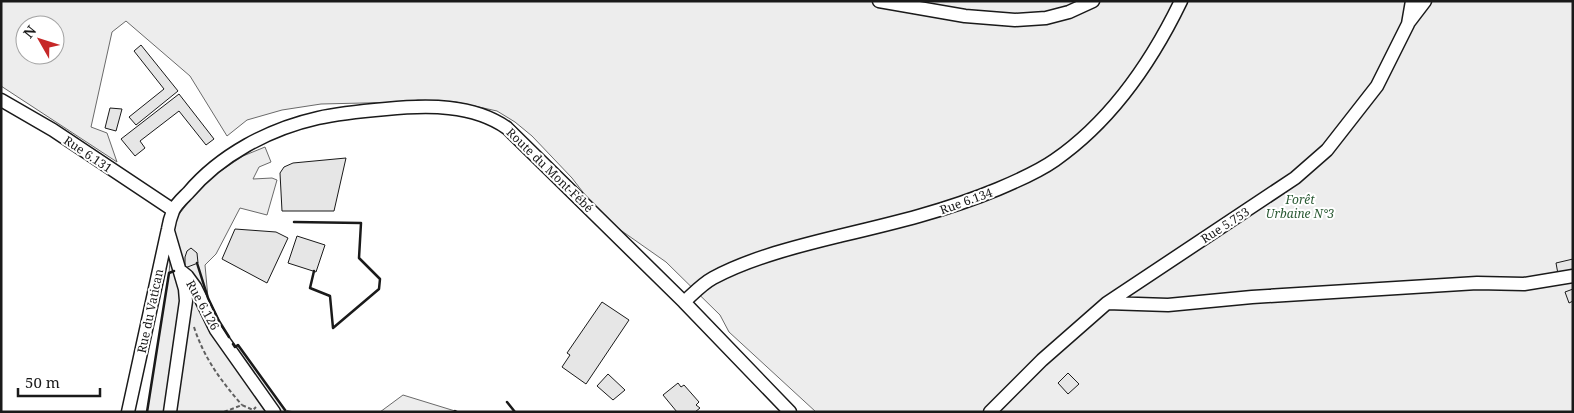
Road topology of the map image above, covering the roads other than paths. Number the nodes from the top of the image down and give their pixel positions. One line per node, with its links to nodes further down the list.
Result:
1 (1093, 1): 5 (street)
2 (1182, 1): 12 (street, Rue 6.134)
3 (1412, 1): 6 (street, Rue 5.753)
4 (1425, 1): 6 (street)
5 (883, 2)
6 (1408, 24): 13 (street, Rue 5.753)
7 (1, 100): 8 (street, Rue 6.131)
8 (173, 210): 9 (street, Rue du Vatican); 12 (street, Route du Mont-Fébé)
9 (168, 229): 10 (street); 14 (street, Rue du Vatican)
10 (178, 270): 15 (street, Rue 6.126); 16 (street, Rue 6.126)
11 (1573, 276): 13 (street)
12 (684, 302): 17 (street, Route du Mont-Fébé)
13 (1107, 304): 18 (street, Rue 5.753)
14 (128, 412)
15 (170, 412)
16 (274, 412)
17 (790, 412)
18 (990, 412)

